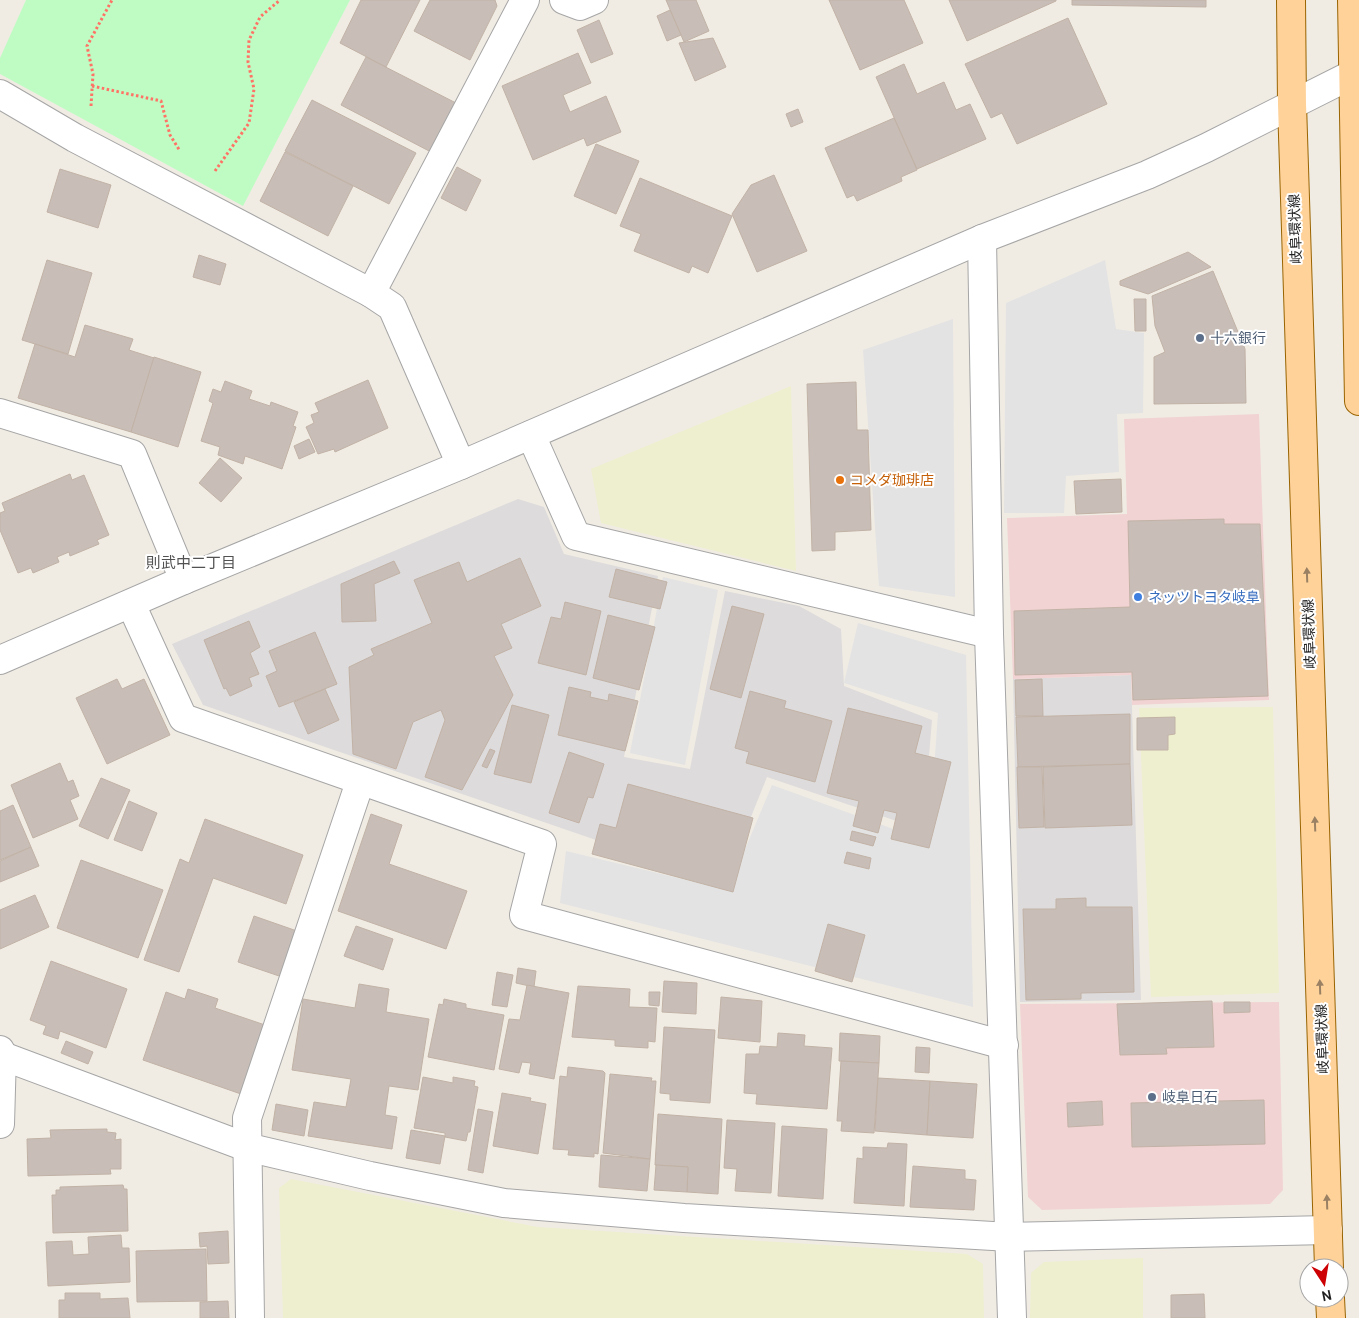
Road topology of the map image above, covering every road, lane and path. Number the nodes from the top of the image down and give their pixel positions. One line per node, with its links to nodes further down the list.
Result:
1 (112, 0): 9 (path)
2 (280, 0): 14 (path)
3 (525, 0): 16 (street)
4 (564, 0): 5 (street)
5 (594, 0)
6 (1291, 0): 11 (main road, 岐阜環状線)
7 (1352, 0): 8 (main road)
8 (1356, 72): 11 (street); 17 (main road)
9 (92, 86): 12 (path); 13 (path)
10 (0, 94): 12 (street)
11 (1292, 104): 15 (street); 30 (main road, 岐阜環状線, one-way to 11)
12 (75, 138): 16 (street)
13 (184, 157)
14 (213, 174)
15 (982, 239): 19 (street); 23 (street)
16 (371, 293): 20 (street)
17 (1359, 401)
18 (0, 413): 21 (street)
19 (531, 435): 20 (street); 23 (street)
20 (461, 465): 21 (street)
21 (184, 580): 22 (street)
22 (131, 604): 24 (street); 25 (street)
23 (990, 634): 26 (street)
24 (0, 660)
25 (360, 782): 26 (street); 29 (street)
26 (1004, 1045): 31 (street)
27 (1, 1053): 28 (street); 29 (street)
28 (0, 1124)
29 (246, 1146): 31 (street); 33 (street)
30 (1328, 1230): 31 (street); 32 (main road, 岐阜環状線)
31 (1010, 1237): 34 (street)
32 (1329, 1258)
33 (250, 1318)
34 (1012, 1318)

